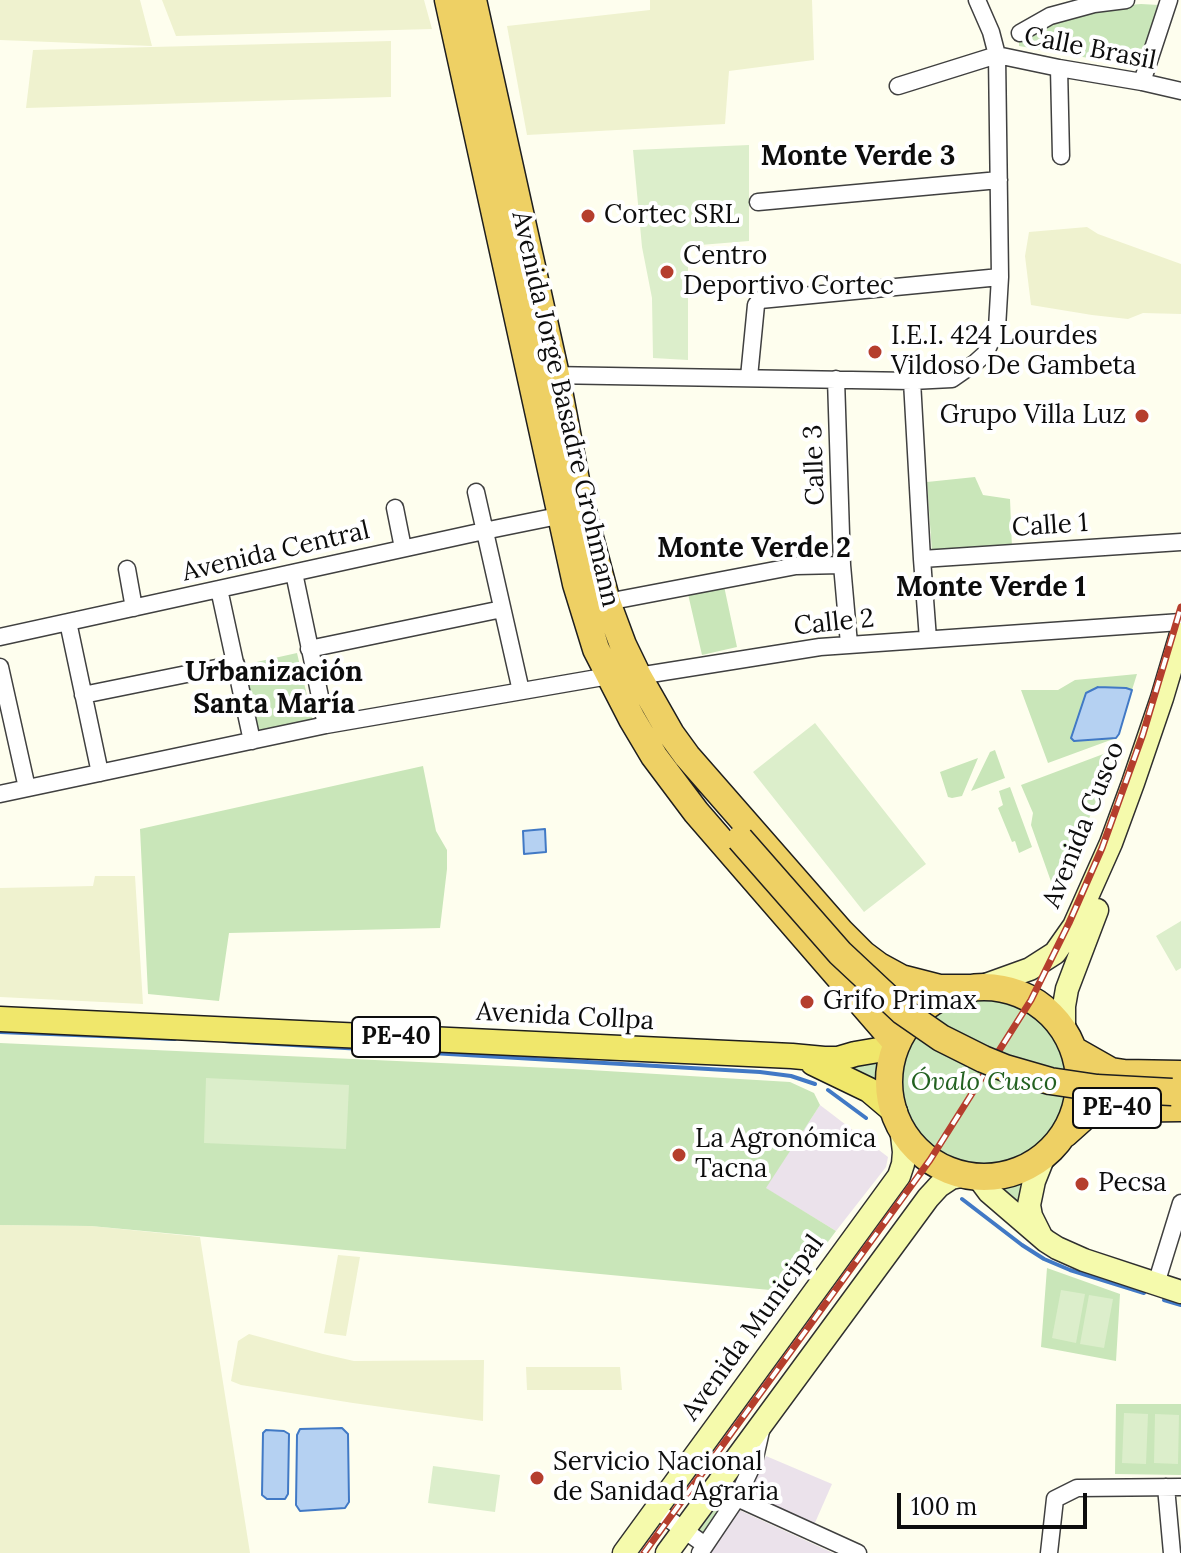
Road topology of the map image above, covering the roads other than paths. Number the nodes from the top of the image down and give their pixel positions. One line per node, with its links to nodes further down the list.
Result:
1 (977, 0): 6 (street)
2 (1126, 0): 5 (street)
3 (1169, 0): 8 (street)
4 (462, 4): 15 (highway, Avenida Jorge Basadre Grohmann)
5 (1020, 33)
6 (997, 55): 7 (street, Calle Brasil); 9 (street, Calle Brasil); 12 (street)
7 (1059, 68): 8 (street, Calle Brasil); 11 (street)
8 (1142, 82): 10 (street, Calle Brasil)
9 (898, 86)
10 (1181, 91)
11 (1061, 156)
12 (999, 180): 13 (street); 14 (street)
13 (758, 202)
14 (1000, 277): 16 (street); 18 (street)
15 (543, 376): 16 (street); 21 (highway, Avenida Jorge Basadre Grohmann); 30 (highway, Avenida Jorge Basadre Grohmann)
16 (749, 377): 17 (street)
17 (836, 379): 18 (street); 26 (street, Calle 3)
18 (912, 381): 25 (street)
19 (476, 492): 22 (street)
20 (395, 508): 24 (street)
21 (563, 515): 22 (street, Avenida Central); 42 (highway, Avenida Jorge Basadre Grohmann)
22 (484, 531): 24 (street, Avenida Central); 32 (street)
23 (1181, 542): 25 (street, Calle 1)
24 (403, 548): 28 (street, Avenida Central)
25 (922, 559): 37 (street)
26 (842, 565): 30 (street); 38 (street, Calle 3)
27 (127, 569): 31 (street)
28 (294, 573): 29 (street, Avenida Central); 39 (street)
29 (219, 589): 31 (street, Avenida Central); 40 (street)
30 (607, 602): 43 (highway, Avenida Jorge Basadre Grohmann)
31 (134, 608): 33 (street, Avenida Central)
32 (502, 609): 39 (street); 45 (street)
33 (68, 622): 36 (street, Avenida Central); 46 (street)
34 (1181, 622): 37 (street, Calle 2)
35 (1181, 634): 54 (main road, Avenida Cusco)
36 (0, 637)
37 (928, 639): 38 (street, Calle 2)
38 (849, 644): 43 (street, Calle 2)
39 (309, 649): 48 (street)
40 (236, 664): 46 (street); 49 (street)
41 (0, 667): 47 (street)
42 (609, 676): 45 (street); 50 (highway, Avenida Jorge Basadre Grohmann)
43 (638, 676): 50 (highway, Avenida Jorge Basadre Grohmann)
44 (1181, 688): 56 (main road, Avenida Cusco)
45 (521, 691): 48 (street)
46 (83, 695): 51 (street)
47 (5, 712): 52 (street)
48 (326, 725): 49 (street)
49 (252, 741): 51 (street)
50 (677, 765): 54 (highway, Avenida Jorge Basadre Grohmann); 57 (highway, Avenida Jorge Basadre Grohmann); 59 (highway, bridge)
51 (100, 773): 52 (street)
52 (27, 788): 53 (street)
53 (0, 794)
54 (977, 988): 56 (highway); 57 (highway)
55 (0, 1019): 58 (main road, Avenida Collpa / PE-40)
56 (1069, 1041): 59 (highway, PE-40); 61 (highway)
57 (897, 1046): 58 (main road, PE-40); 60 (highway)
58 (792, 1056): 60 (main road, PE-40)
59 (1179, 1092): 61 (highway, PE-40)
60 (898, 1120): 63 (highway); 71 (main road, Avenida Municipal)
61 (1063, 1136): 62 (highway)
62 (1044, 1156): 63 (highway); 65 (main road)
63 (971, 1176): 65 (main road); 68 (main road)
64 (1181, 1203): 66 (street)
65 (1046, 1241): 66 (main road)
66 (1156, 1284): 67 (main road)
67 (1181, 1292)
68 (763, 1422): 70 (street); 72 (main road)
69 (1174, 1487): 77 (street); 78 (street)
70 (737, 1498): 73 (street); 76 (street)
71 (656, 1510): 72 (street); 74 (main road, Avenida Municipal)
72 (684, 1530): 73 (street); 75 (main road)
73 (703, 1549)
74 (624, 1553)
75 (667, 1553)
76 (858, 1553)
77 (1049, 1553)
78 (1172, 1553)

